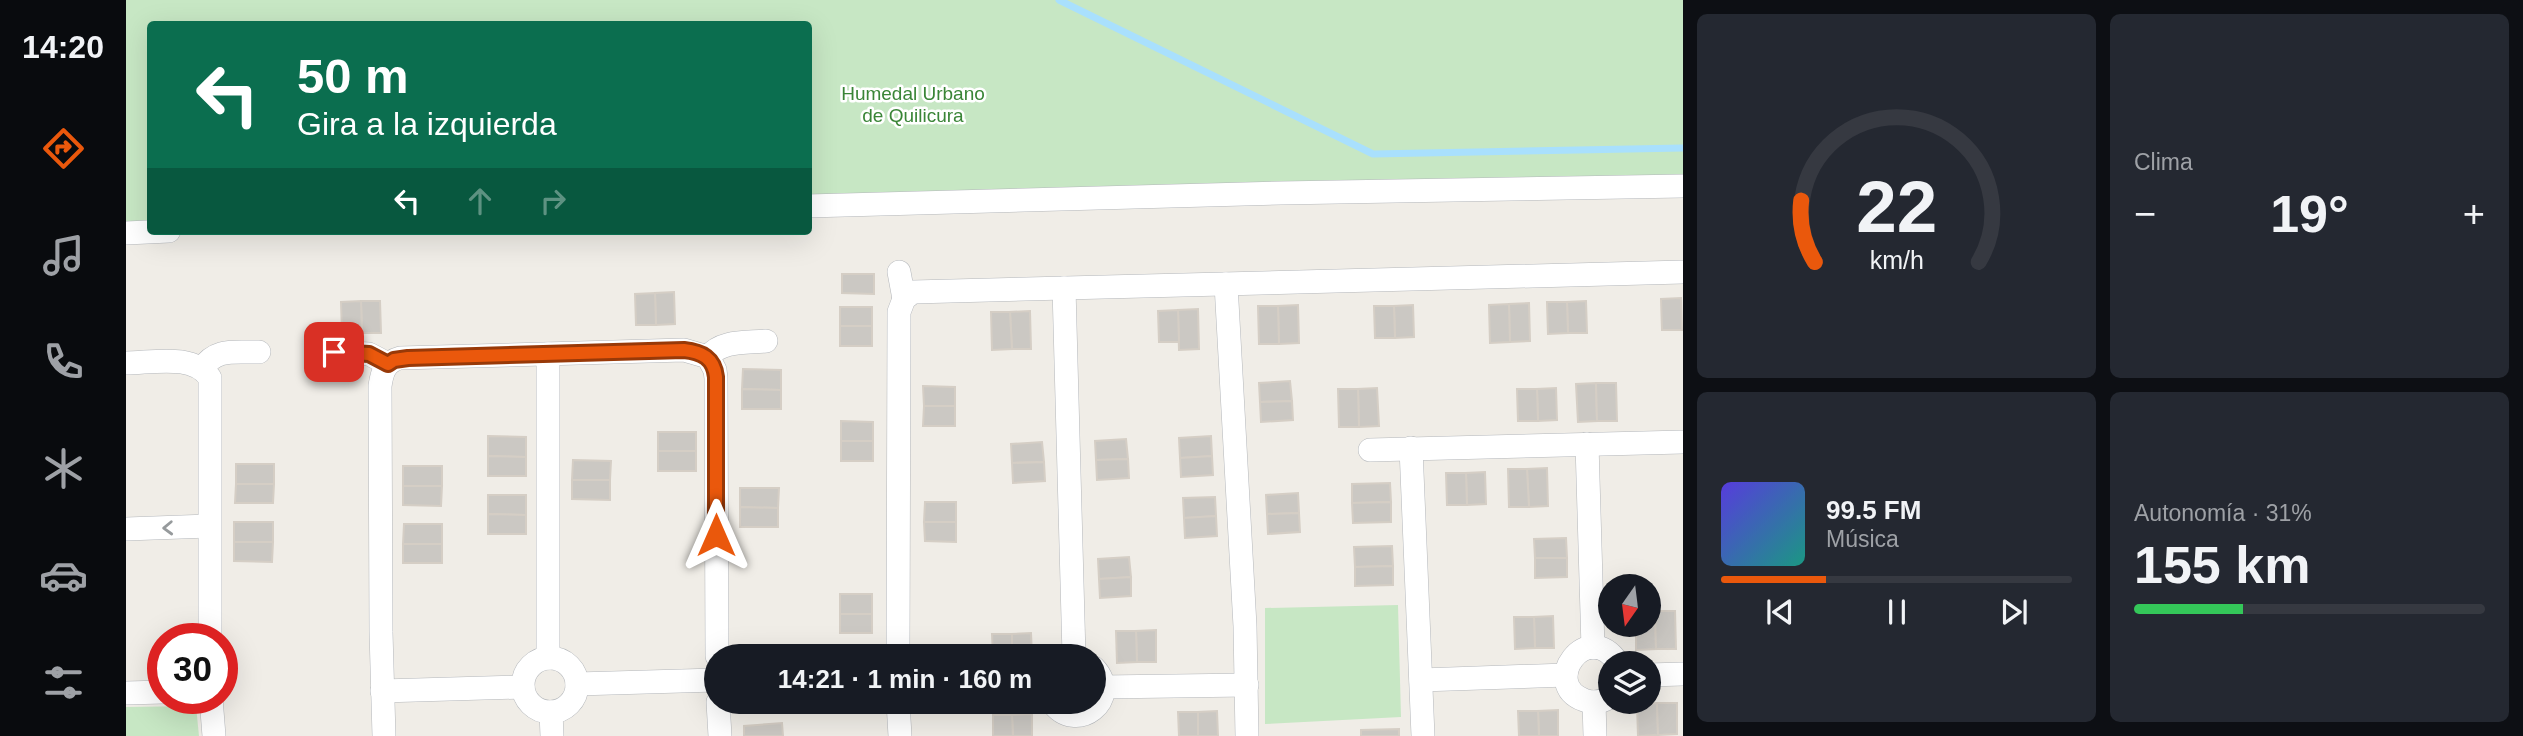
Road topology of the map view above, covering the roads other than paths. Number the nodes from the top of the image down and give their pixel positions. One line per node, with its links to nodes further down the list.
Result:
1 (1683, 186): 2 (street)
2 (812, 206)
3 (147, 232): 4 (street)
4 (126, 233)
5 (899, 272): 9 (street)
6 (1683, 272): 7 (street)
7 (1226, 284): 8 (street); 38 (street)
8 (1064, 288): 9 (street); 27 (street)
9 (904, 299): 26 (street)
10 (766, 341): 14 (street)
11 (259, 352): 17 (street)
12 (334, 352): 16 (street)
13 (548, 354): 14 (street); 16 (street); 30 (street)
14 (708, 357): 25 (street)
15 (126, 363): 17 (street)
16 (388, 364): 40 (street)
17 (202, 369): 22 (street)
18 (1683, 442): 19 (street)
19 (1587, 444): 20 (street); 28 (street)
20 (1411, 448): 21 (street); 36 (street)
21 (1370, 450)
22 (209, 526): 23 (street, one-way to 23); 24 (street)
23 (126, 529)
24 (210, 623)
25 (717, 644)
26 (898, 644)
27 (1073, 644)
28 (1593, 648): 29 (street); 33 (street)
29 (1604, 651)
30 (548, 658): 37 (street); 39 (street)
31 (1683, 674): 32 (street)
32 (1661, 675)
33 (1566, 676): 36 (street); 43 (street)
34 (1106, 678): 38 (street)
35 (704, 680): 37 (street)
36 (1421, 680): 55 (street)
37 (577, 684): 44 (street)
38 (1247, 685): 54 (street)
39 (523, 687): 40 (street); 44 (street)
40 (382, 691): 50 (street)
41 (147, 693): 42 (street)
42 (126, 694)
43 (1598, 700)
44 (551, 712): 51 (street)
45 (212, 714): 49 (street)
46 (719, 714): 52 (street)
47 (899, 714): 53 (street)
48 (1599, 714): 56 (street)
49 (214, 736)
50 (384, 736)
51 (552, 736)
52 (720, 736)
53 (900, 736)
54 (1247, 736)
55 (1423, 736)
56 (1595, 736)

